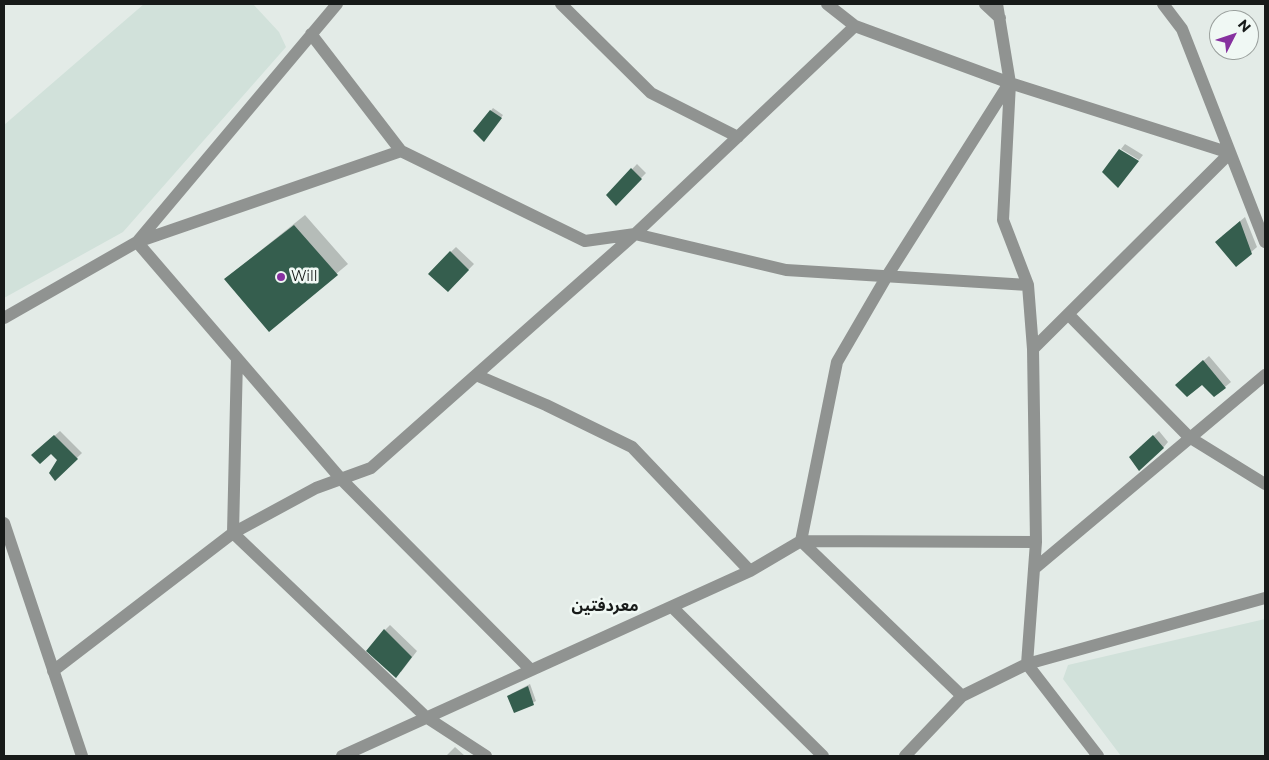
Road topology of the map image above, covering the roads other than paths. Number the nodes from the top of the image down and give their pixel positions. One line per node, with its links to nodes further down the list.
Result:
1 (337, 4): 9 (street)
2 (561, 4): 11 (street)
3 (827, 4): 8 (street)
4 (985, 4): 7 (street)
5 (997, 4): 7 (street)
6 (1162, 4): 13 (street)
7 (1000, 18): 10 (street)
8 (855, 26): 10 (street); 11 (street)
9 (312, 34): 12 (street); 15 (street)
10 (1010, 83): 13 (street); 17 (street); 18 (street)
11 (738, 137): 14 (street)
12 (401, 151): 14 (street); 15 (street)
13 (1230, 153): 16 (street); 19 (street)
14 (635, 234): 17 (street); 23 (street)
15 (137, 242): 20 (street); 22 (street)
16 (1265, 242)
17 (886, 276): 18 (street); 30 (street)
18 (1028, 285): 21 (street)
19 (1068, 314): 21 (street); 25 (street)
20 (4, 318)
21 (1033, 349): 31 (street)
22 (237, 358): 26 (street); 29 (street)
23 (476, 375): 26 (street); 33 (street)
24 (1265, 375): 25 (street)
25 (1189, 437): 27 (street); 32 (street)
26 (340, 479): 29 (street); 37 (street)
27 (1265, 484)
28 (4, 523): 38 (street)
29 (233, 533): 38 (street); 40 (street)
30 (801, 542): 31 (street); 33 (street); 39 (street)
31 (1036, 542): 32 (street)
32 (1034, 569): 36 (street)
33 (750, 570): 35 (street)
34 (1265, 598): 36 (street)
35 (672, 607): 37 (street); 44 (street)
36 (1027, 664): 39 (street); 46 (street)
37 (531, 670): 40 (street)
38 (53, 671): 41 (street)
39 (962, 696): 45 (street)
40 (426, 717): 42 (street); 43 (street)
41 (82, 756)
42 (342, 756)
43 (486, 756)
44 (823, 756)
45 (904, 756)
46 (1098, 756)

